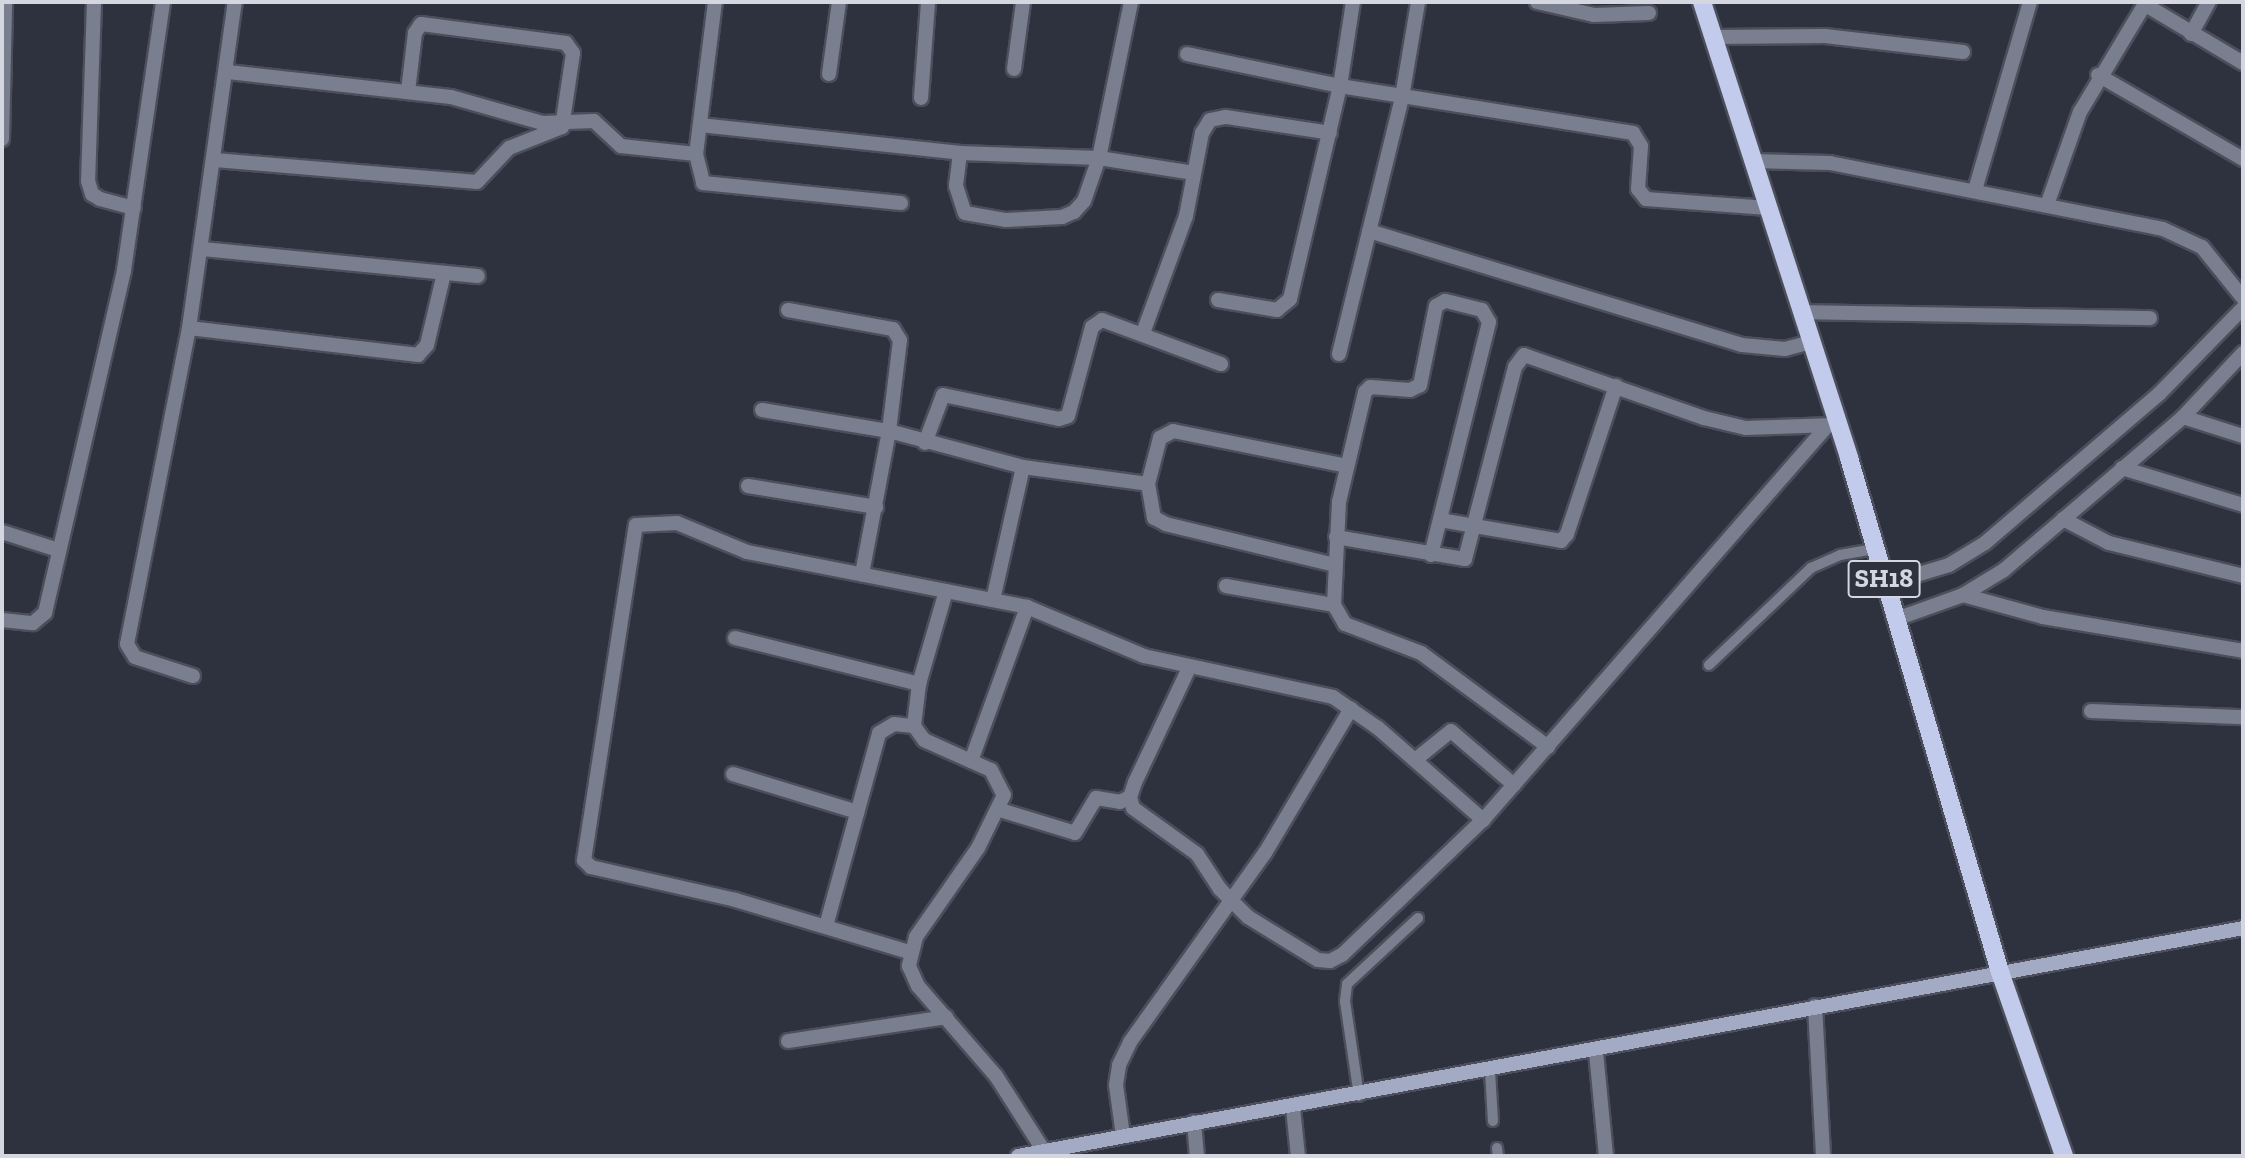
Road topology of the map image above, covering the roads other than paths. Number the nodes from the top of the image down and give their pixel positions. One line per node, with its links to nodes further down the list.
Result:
1 (94, 2): 46 (street)
2 (163, 2): 46 (street)
3 (235, 2): 24 (street)
4 (715, 2): 33 (street)
5 (839, 2): 25 (street)
6 (928, 2): 31 (street)
7 (1023, 2): 23 (street)
8 (1131, 2): 38 (street)
9 (1353, 2): 28 (street)
10 (1418, 2): 30 (street)
11 (1537, 2): 17 (street)
12 (1702, 2): 19 (main road, SH18)
13 (2030, 2): 43 (street)
14 (2209, 2): 18 (street)
15 (2145, 3): 18 (street); 26 (street)
16 (4, 8): 27 (street)
17 (1649, 13)
18 (2191, 34): 22 (street)
19 (1714, 37): 20 (street); 41 (main road, SH18)
20 (1963, 52)
21 (1187, 54): 28 (street)
22 (2243, 62)
23 (1014, 69)
24 (228, 72): 29 (street); 40 (street)
25 (828, 74)
26 (2098, 75): 39 (street); 45 (street)
27 (3, 83): 35 (street)
28 (1340, 86): 30 (street); 34 (street)
29 (408, 90): 32 (street); 32 (street)
30 (1402, 97): 47 (street); 48 (street)
31 (921, 98)
32 (566, 121): 37 (street); 40 (street)
33 (699, 125): 36 (street); 37 (street)
34 (1330, 133): 42 (street); 53 (street)
35 (2, 139)
36 (960, 153): 38 (street); 38 (street)
37 (696, 154): 44 (street)
38 (1099, 158): 42 (street)
39 (2243, 159)
40 (215, 160): 49 (street)
41 (1754, 161): 43 (street); 47 (main road, SH18)
42 (1194, 173): 59 (street)
43 (1975, 190): 45 (street)
44 (901, 203)
45 (2047, 205): 52 (street)
46 (134, 208): 84 (street)
47 (1768, 208): 56 (main road, SH18)
48 (1369, 231): 60 (street); 62 (street)
49 (202, 249): 50 (street); 58 (street)
50 (444, 273): 51 (street); 58 (street)
51 (478, 276)
52 (2243, 298)
53 (1218, 300)
54 (2243, 308): 89 (street)
55 (788, 310): 68 (street)
56 (1802, 312): 57 (street); 60 (main road, SH18)
57 (2150, 318)
58 (189, 328): 102 (street)
59 (1143, 333): 63 (street); 70 (street)
60 (1811, 342): 67 (main road, SH18)
61 (2243, 353): 66 (street)
62 (1339, 354)
63 (1221, 364)
64 (1616, 386): 67 (street); 80 (street); 80 (street)
65 (762, 410): 68 (street)
66 (2183, 417): 69 (street); 73 (street)
67 (1833, 425): 83 (main road, SH18); 108 (street)
68 (890, 431): 70 (street); 77 (street)
69 (2243, 436)
70 (925, 443): 72 (street)
71 (1346, 466): 74 (street); 79 (street); 82 (street)
72 (1023, 467): 74 (street); 93 (street)
73 (2122, 468): 76 (street); 78 (street)
74 (1148, 484): 86 (street)
75 (748, 486): 77 (street)
76 (2243, 505)
77 (876, 507): 87 (street)
78 (2063, 519): 88 (street); 92 (street)
79 (1440, 520): 80 (street); 85 (street)
80 (1475, 528): 85 (street)
81 (2, 532): 84 (street)
82 (1336, 537): 85 (street); 86 (street)
83 (1875, 549): 89 (main road, SH18); 100 (lane)
84 (58, 550): 97 (street)
85 (1431, 555)
86 (1335, 565): 94 (street)
87 (862, 574): 91 (street); 119 (street)
88 (2243, 576)
89 (1886, 584): 96 (main road, SH18)
90 (1226, 586): 94 (street)
91 (946, 591): 93 (street); 103 (street)
92 (1963, 595): 96 (street); 99 (street)
93 (993, 600): 95 (street)
94 (1334, 605): 108 (street)
95 (1027, 607): 101 (street); 110 (street)
96 (1896, 619): 122 (main road, SH18)
97 (2, 620)
98 (736, 638): 103 (street)
99 (2243, 651)
100 (1709, 665)
101 (1189, 668): 104 (street); 113 (street)
102 (193, 676)
103 (919, 684): 107 (street)
104 (1351, 709): 109 (street); 117 (street)
105 (2091, 711): 106 (street)
106 (2243, 717)
107 (914, 726): 110 (street); 115 (street)
108 (1548, 747): 112 (street)
109 (1415, 760): 112 (street); 116 (street)
110 (971, 761): 114 (street)
111 (733, 774): 115 (street)
112 (1514, 785): 116 (street)
113 (1130, 797): 114 (street); 117 (street)
114 (1000, 810): 121 (street)
115 (857, 812): 119 (street)
116 (1483, 820): 117 (street)
117 (1231, 902): 132 (street)
118 (1418, 918): 128 (lane)
119 (826, 926): 121 (street)
120 (2243, 928): 122 (street)
121 (909, 952): 124 (street)
122 (2000, 972): 123 (street); 139 (main road, SH18)
123 (1815, 1006): 126 (street); 138 (street)
124 (946, 1017): 125 (street); 133 (street)
125 (788, 1041)
126 (1595, 1052): 127 (street); 137 (street)
127 (1490, 1071): 128 (street); 130 (lane)
128 (1359, 1096): 129 (street)
129 (1293, 1108): 131 (street); 136 (street)
130 (1493, 1121)
131 (1194, 1122): 132 (street); 135 (street)
132 (1123, 1136): 133 (street)
133 (1044, 1151): 134 (street)
134 (1018, 1156)
135 (1197, 1156)
136 (1298, 1156)
137 (1606, 1156)
138 (1823, 1156)
139 (2064, 1156)

